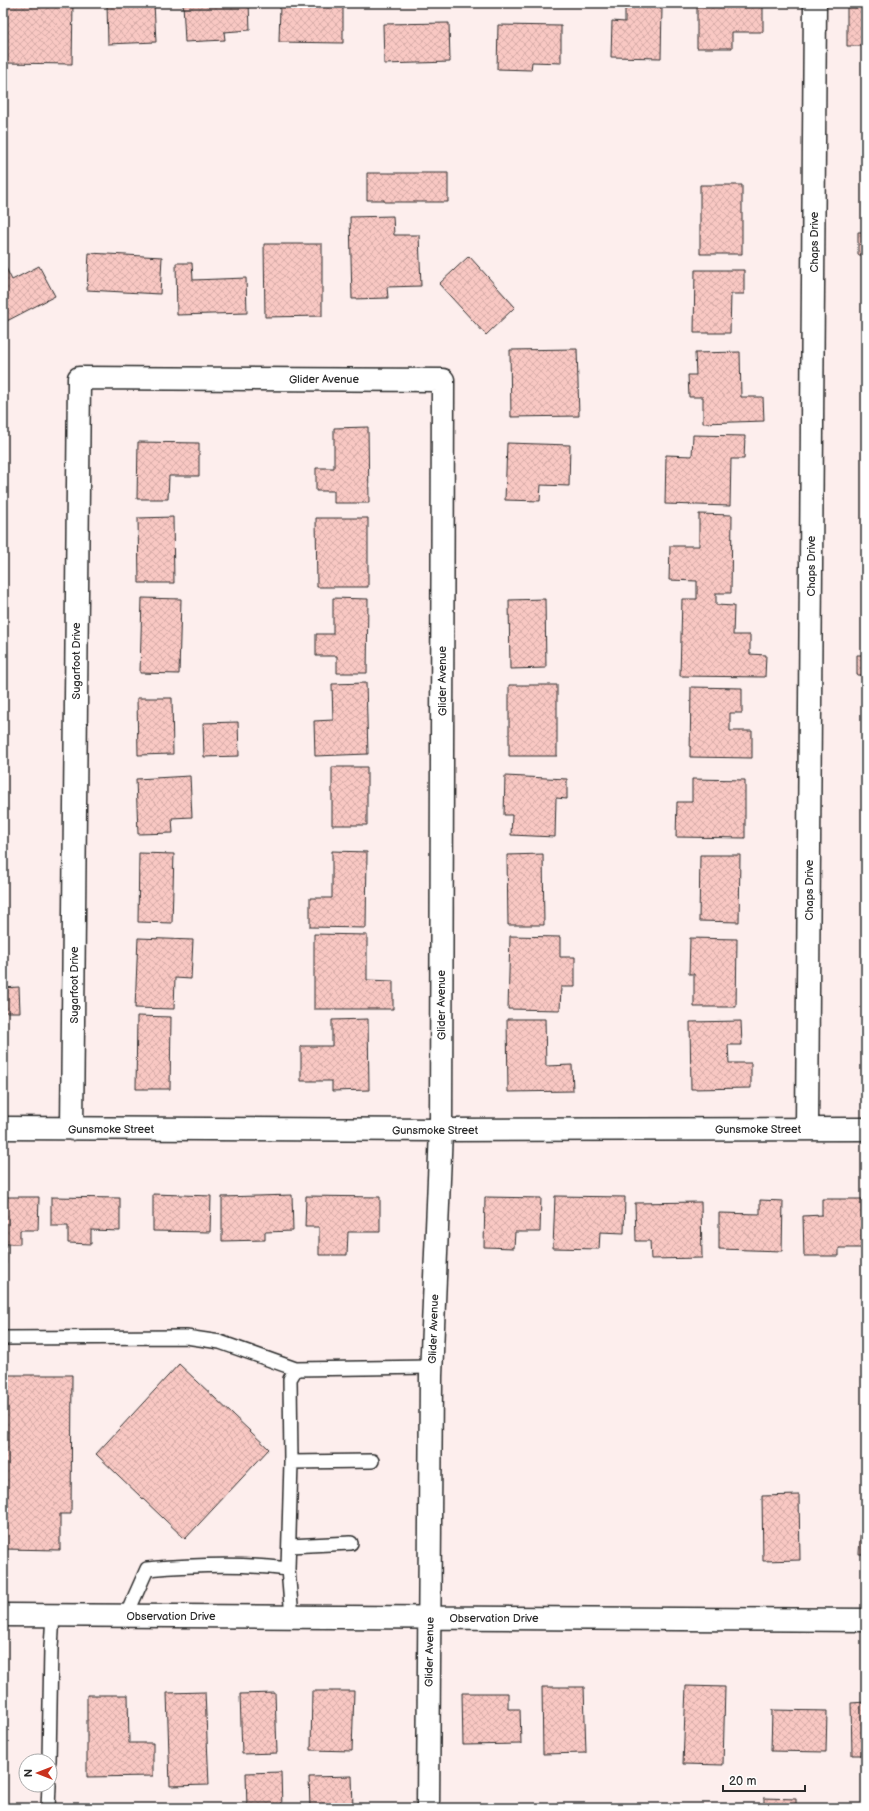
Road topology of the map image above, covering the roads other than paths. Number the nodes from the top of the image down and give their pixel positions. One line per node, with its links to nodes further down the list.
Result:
1 (815, 3): 4 (street, Chaps Drive)
2 (264, 378): 5 (street, Sugarfoot Drive); 7 (street, Glider Avenue)
3 (3, 1128): 5 (street, Gunsmoke Street)
4 (807, 1128): 6 (street, Gunsmoke Street); 7 (street, Gunsmoke Street)
5 (72, 1129): 7 (street, Gunsmoke Street)
6 (866, 1129)
7 (441, 1130): 9 (street, Glider Avenue)
8 (3, 1338): 10 (lane)
9 (431, 1367): 10 (lane); 20 (street, Glider Avenue)
10 (296, 1369): 12 (lane)
11 (372, 1461): 12 (lane)
12 (291, 1462): 14 (lane)
13 (351, 1544): 14 (lane)
14 (289, 1546): 15 (lane)
15 (288, 1569): 18 (lane); 19 (lane)
16 (3, 1615): 17 (street, Observation Drive)
17 (53, 1615): 18 (street, Observation Drive); 22 (lane)
18 (126, 1616): 19 (street, Observation Drive)
19 (292, 1617): 20 (street, Observation Drive)
20 (430, 1618): 21 (street, Observation Drive); 25 (street, Glider Avenue)
21 (866, 1620)
22 (49, 1753)
23 (48, 1793): 24 (lane)
24 (48, 1808)
25 (428, 1808)

